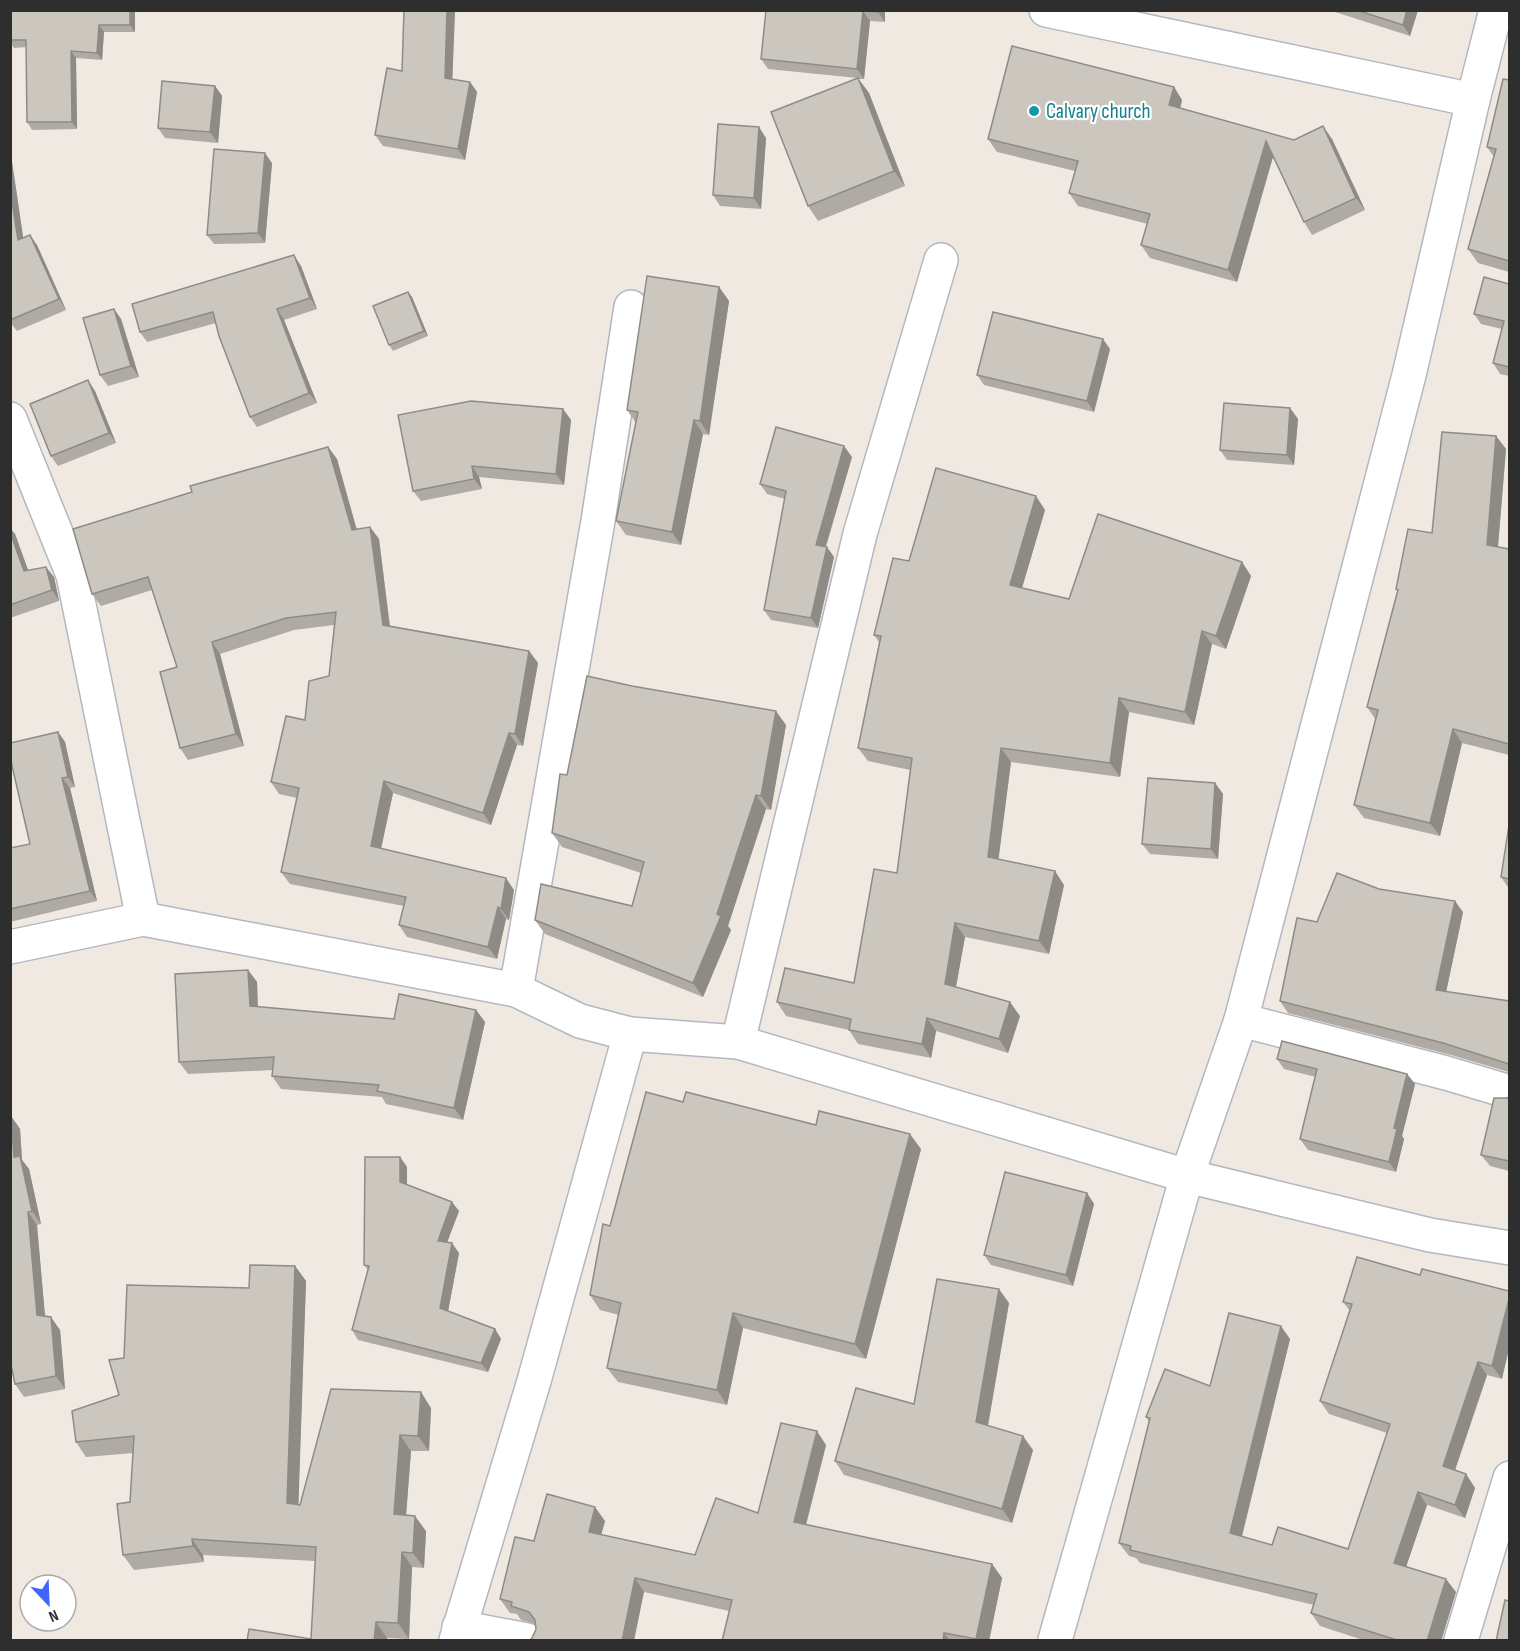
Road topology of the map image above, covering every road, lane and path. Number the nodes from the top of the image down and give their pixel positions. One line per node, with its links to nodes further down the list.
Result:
1 (1046, 10): 3 (street)
2 (1496, 10): 3 (street)
3 (1473, 100): 10 (street)
4 (941, 260): 12 (street)
5 (631, 307): 9 (street)
6 (10, 419): 7 (street)
7 (143, 919): 8 (street); 9 (street)
8 (10, 947)
9 (516, 990): 11 (street)
10 (1241, 1020): 13 (street); 14 (street)
11 (630, 1034): 12 (street); 17 (street)
12 (738, 1042): 14 (street)
13 (1509, 1092)
14 (1187, 1176): 15 (street); 19 (street)
15 (1509, 1248)
16 (1509, 1478): 20 (street)
17 (458, 1634): 18 (street)
18 (527, 1641)
19 (1055, 1641)
20 (1461, 1641)

